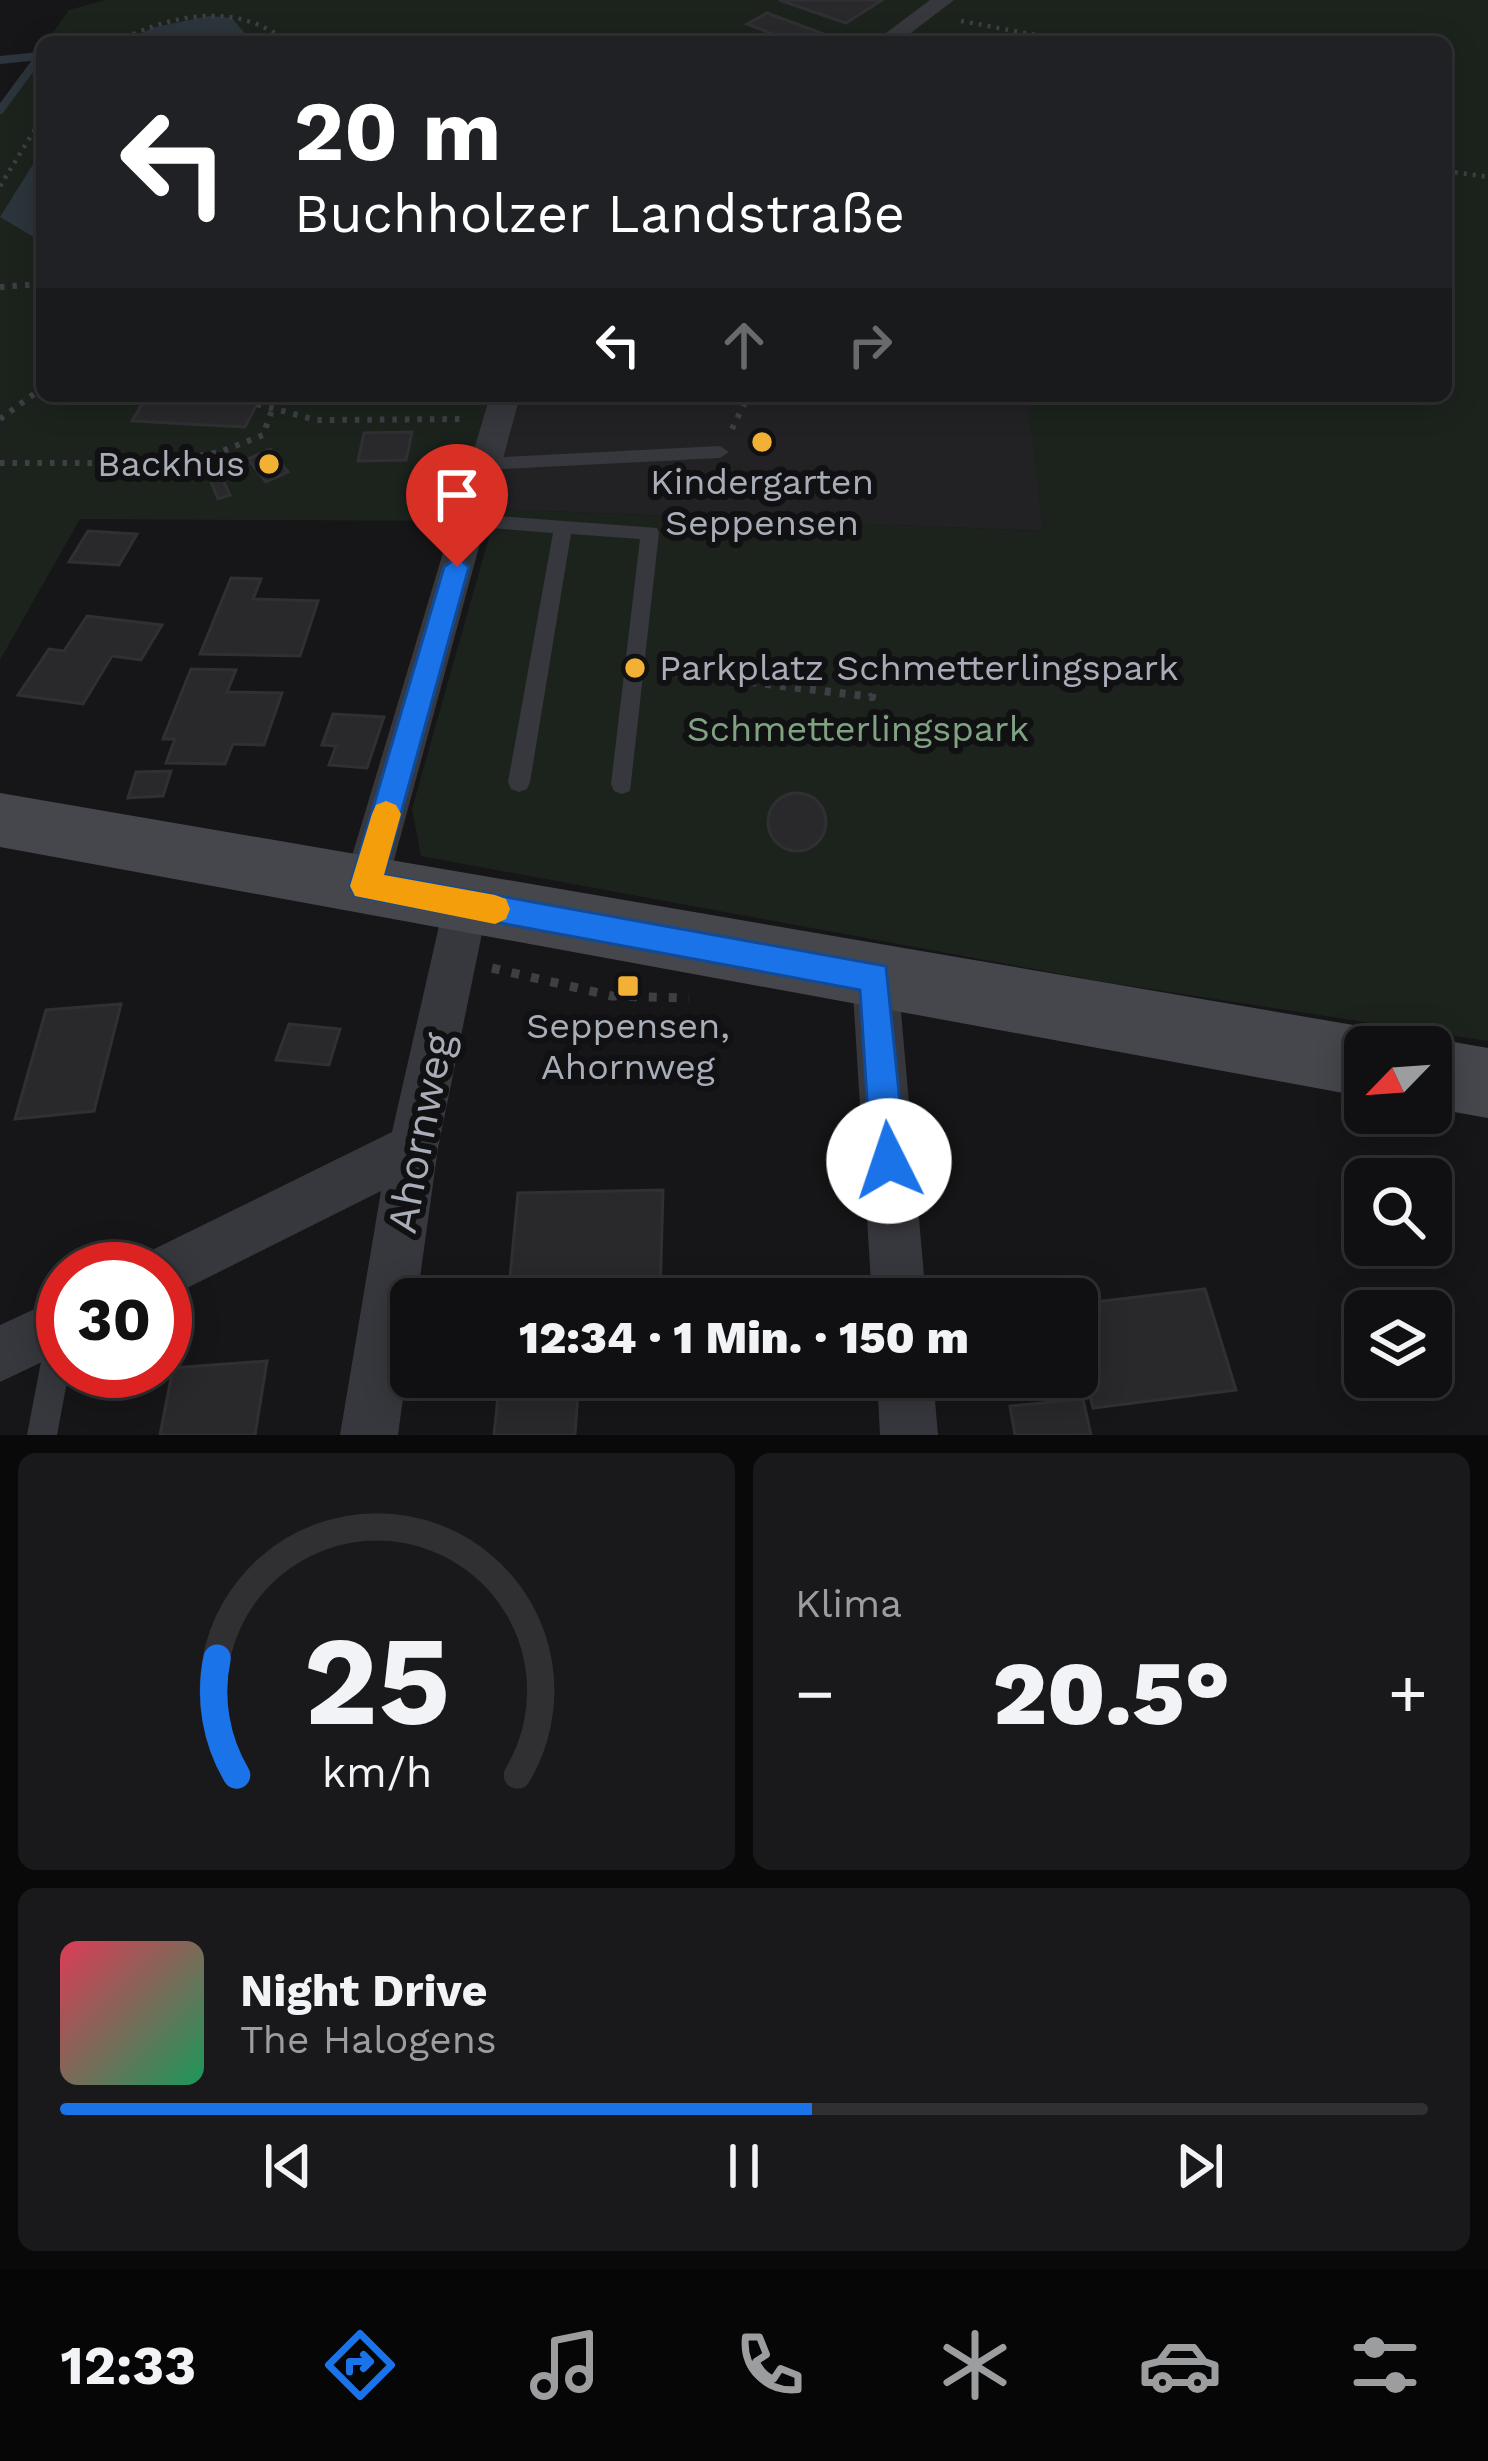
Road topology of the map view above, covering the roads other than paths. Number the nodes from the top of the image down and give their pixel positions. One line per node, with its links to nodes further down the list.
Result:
1 (944, 0): 2 (street)
2 (894, 36)
3 (501, 407): 5 (street)
4 (720, 452): 5 (lane)
5 (484, 464): 6 (street)
6 (470, 521): 7 (lane); 11 (street)
7 (563, 527): 8 (lane); 9 (lane)
8 (519, 782)
9 (622, 784)
10 (0, 820): 11 (main road)
11 (365, 886): 12 (main road)
12 (466, 904): 13 (main road); 17 (street, Ahornweg)
13 (875, 977): 14 (main road); 19 (street)
14 (1344, 1058)
15 (1452, 1077): 16 (main road)
16 (1488, 1083)
17 (413, 1148): 18 (street); 25 (street, Ahornweg)
18 (192, 1258)
19 (897, 1278)
20 (36, 1337): 21 (street)
21 (0, 1354)
22 (49, 1398): 24 (lane)
23 (906, 1398): 26 (street)
24 (42, 1435)
25 (369, 1435)
26 (909, 1435)

